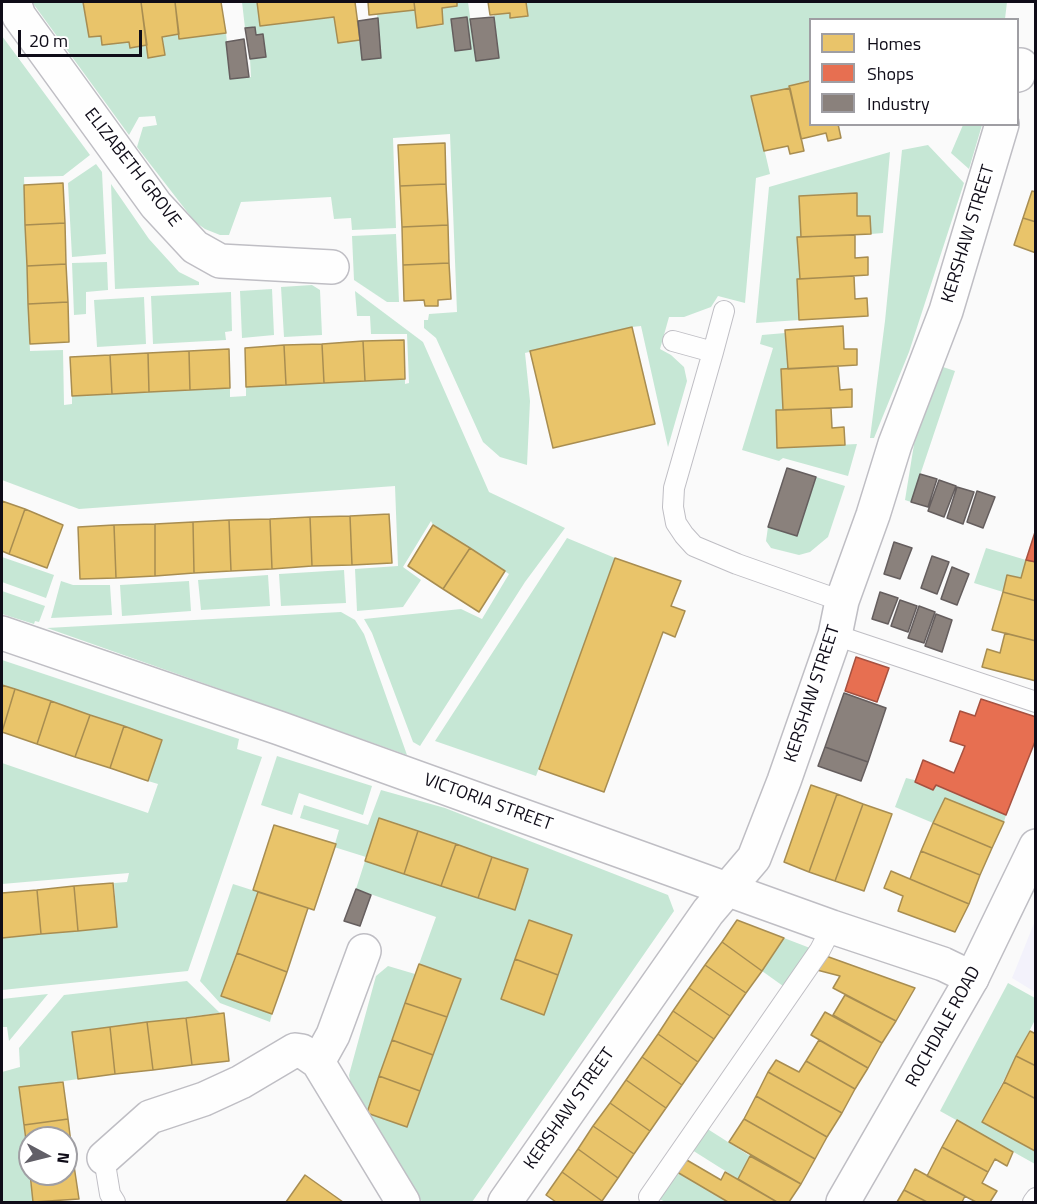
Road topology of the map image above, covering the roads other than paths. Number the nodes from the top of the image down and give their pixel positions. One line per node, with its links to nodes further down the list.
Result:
1 (14, 2): 3 (street, ELIZABETH GROVE)
2 (1001, 126): 7 (street, KERSHAW STREET)
3 (332, 267)
4 (724, 311): 6 (lane)
5 (673, 341): 6 (lane)
6 (713, 352): 7 (lane)
7 (842, 601): 9 (street, KERSHAW STREET)
8 (2, 633): 12 (street, VICTORIA STREET)
9 (836, 634): 10 (lane); 12 (street, KERSHAW STREET)
10 (1035, 702)
11 (1035, 846): 15 (street, ROCHDALE ROAD)
12 (728, 890): 13 (street, VICTORIA STREET); 22 (street, KERSHAW STREET)
13 (832, 927): 15 (street, VICTORIA STREET); 18 (lane)
14 (364, 951): 16 (street)
15 (972, 978): 23 (street, ROCHDALE ROAD)
16 (318, 1062): 17 (street); 21 (street)
17 (104, 1158): 20 (lane)
18 (649, 1197)
19 (1035, 1198): 24 (lane)
20 (115, 1203)
21 (403, 1203)
22 (505, 1203)
23 (843, 1203)
24 (1033, 1203)

